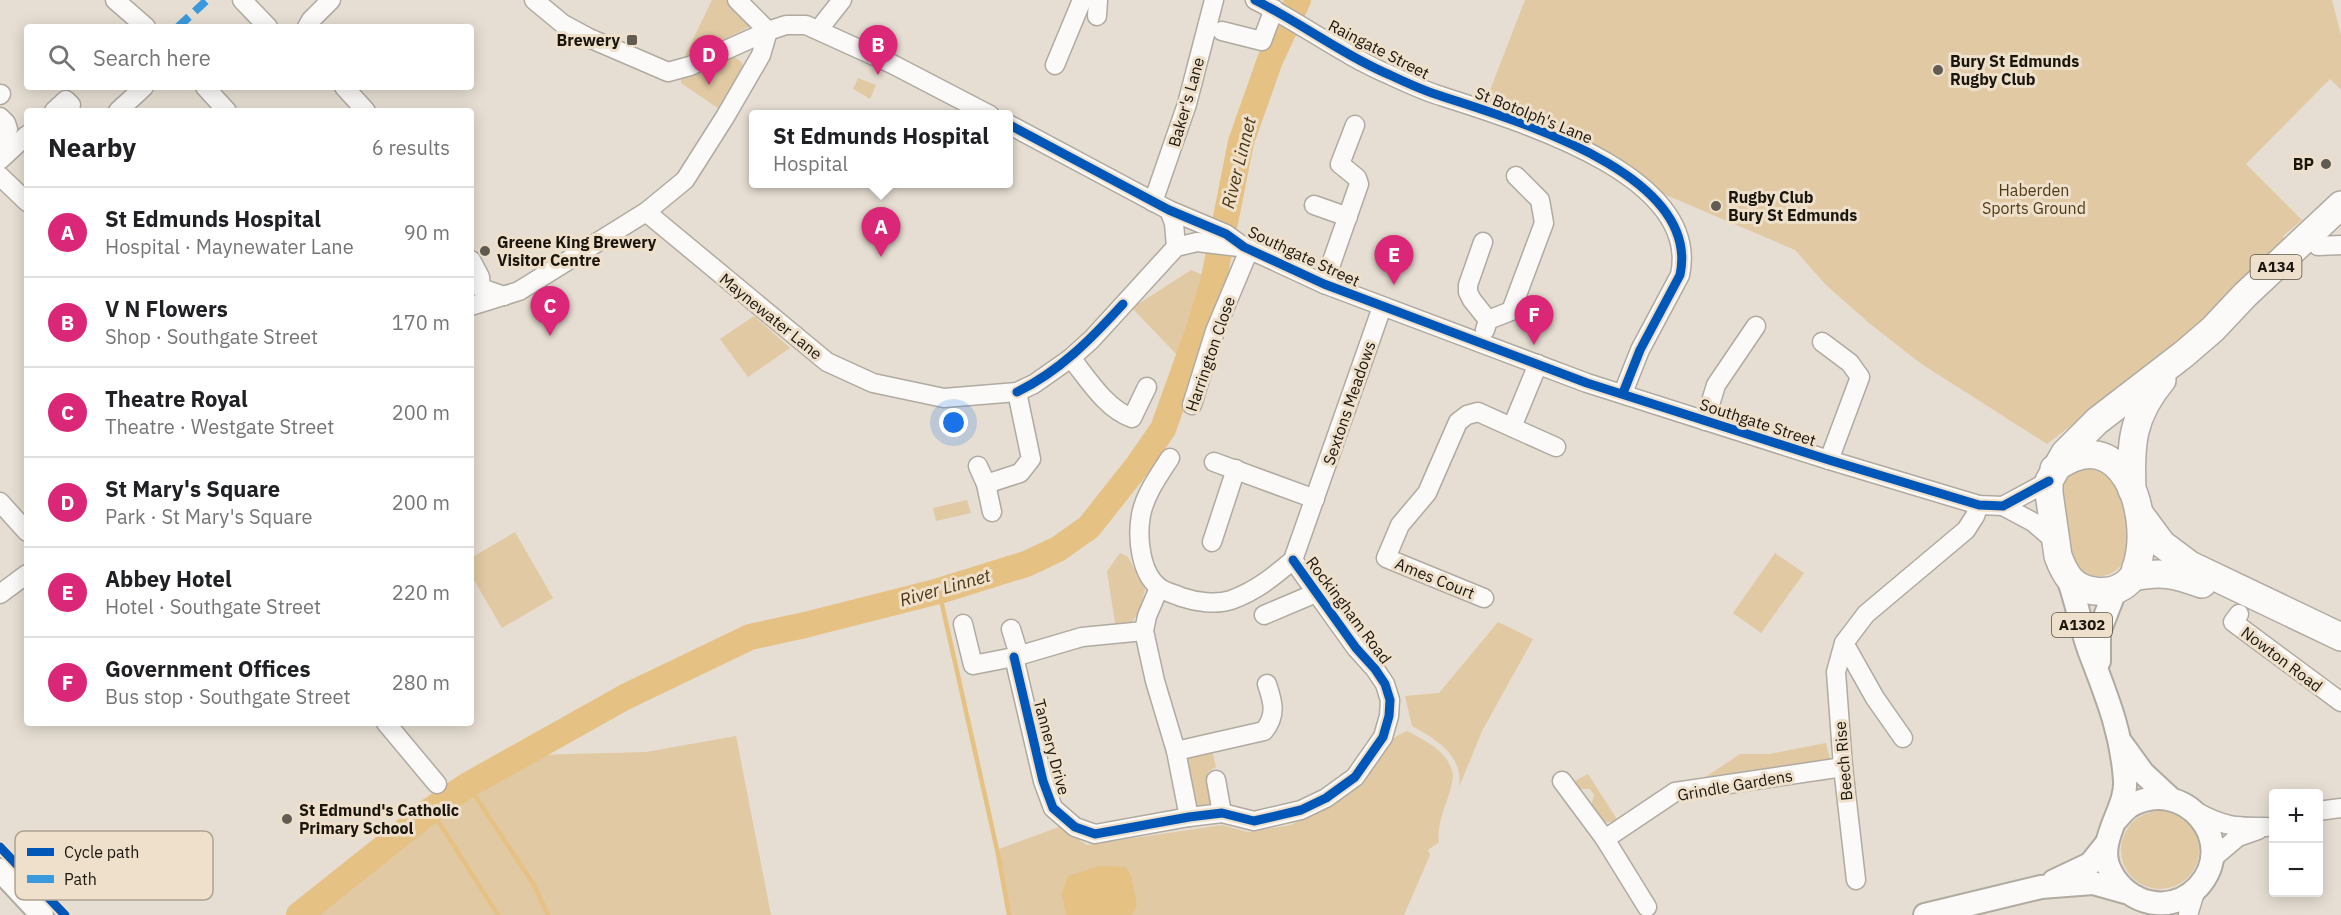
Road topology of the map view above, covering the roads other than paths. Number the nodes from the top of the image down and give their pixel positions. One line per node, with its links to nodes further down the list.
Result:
1 (115, 0): 11 (street)
2 (242, 0): 12 (street)
3 (331, 0): 13 (street)
4 (534, 0): 17 (street)
5 (737, 0): 15 (street)
6 (842, 0): 14 (street)
7 (1082, 0): 19 (street)
8 (1214, 0): 40 (street, Baker's Lane)
9 (1255, 0): 10 (street, Raingate Street)
10 (1276, 10): 16 (street); 23 (street, Raingate Street)
11 (134, 23)
12 (265, 24)
13 (308, 24)
14 (819, 30): 15 (street); 29 (street)
15 (768, 31): 17 (street); 18 (street)
16 (1222, 31)
17 (744, 42): 18 (street)
18 (761, 55): 42 (street)
19 (1055, 64)
20 (141, 90): 26 (street)
21 (208, 90): 27 (street)
22 (347, 90): 28 (street)
23 (1460, 102): 64 (street, St Botolph's Lane)
24 (57, 108): 25 (street)
25 (75, 108)
26 (121, 108)
27 (224, 108)
28 (363, 108)
29 (982, 110)
30 (0, 117): 34 (street)
31 (1355, 125): 43 (street)
32 (1013, 127): 40 (street, Southgate Street)
33 (24, 138): 35 (street)
34 (0, 139)
35 (0, 160)
36 (0, 176): 38 (street)
37 (1516, 176): 54 (street)
38 (24, 199)
39 (1314, 205): 43 (street)
40 (1161, 206): 45 (street, Southgate Street); 48 (street)
41 (2341, 206): 56 (highway, A134)
42 (646, 212): 52 (street); 63 (street, Maynewater Lane)
43 (1348, 218): 51 (street)
44 (2341, 224): 47 (highway, A134)
45 (1220, 237): 48 (street); 49 (street, Southgate Street)
46 (1483, 242): 54 (street)
47 (2330, 246): 56 (highway, A134)
48 (1176, 247): 60 (street, Maynewater Lane)
49 (1246, 249): 51 (street, Southgate Street); 65 (street, Harrington Close)
50 (474, 266): 52 (street)
51 (1324, 284): 53 (street, Southgate Street)
52 (474, 298)
53 (1383, 307): 58 (street, Southgate Street); 76 (street, Sextons Meadows)
54 (1488, 320): 58 (street)
55 (1756, 326): 66 (street)
56 (2213, 329): 59 (highway, A134)
57 (1822, 342): 70 (street)
58 (1480, 343): 61 (street, Southgate Street)
59 (2184, 354): 74 (highway, A134); 78 (highway, A134)
60 (1071, 358): 62 (street); 63 (street, Maynewater Lane)
61 (1538, 364): 64 (street, Southgate Street); 67 (street)
62 (1147, 387)
63 (1017, 392): 75 (street)
64 (1623, 393): 66 (street, Southgate Street)
65 (1192, 405)
66 (1705, 421): 70 (street, Southgate Street)
67 (1512, 427): 68 (street, Ames Court); 92 (street, Ames Court)
68 (1556, 447)
69 (1170, 458): 89 (street)
70 (1829, 460): 79 (street, Southgate Street)
71 (1214, 462): 73 (street)
72 (978, 466): 75 (street)
73 (1236, 469): 76 (street); 83 (street)
74 (2052, 475): 78 (highway); 80 (street); 84 (highway)
75 (986, 484): 81 (street)
76 (1315, 499): 85 (street, Sextons Meadows)
77 (0, 502): 82 (street)
78 (2135, 502): 88 (highway); 93 (highway)
79 (1978, 505): 80 (street, Southgate Street); 100 (street, Beech Rise)
80 (2004, 506): 84 (street)
81 (992, 512)
82 (24, 529)
83 (1212, 542)
84 (2056, 542): 87 (highway)
85 (1293, 560): 89 (street, Sextons Meadows); 90 (street, Rockingham Road)
86 (24, 576): 91 (street)
87 (2069, 580): 88 (highway); 102 (main road, A1302)
88 (2124, 584): 93 (highway); 102 (main road, A1302)
89 (1159, 588): 98 (street)
90 (1316, 592): 95 (street, Rockingham Road); 117 (street, Rockingham Road)
91 (0, 594)
92 (1484, 598)
93 (2272, 606): 99 (highway)
94 (2239, 614): 104 (street, Nowton Road)
95 (1264, 615)
96 (963, 624): 101 (street)
97 (1011, 629): 101 (street, Tannery Drive)
98 (1144, 631): 101 (street); 108 (street)
99 (2341, 637)
100 (1844, 643): 106 (street); 109 (street, Beech Rise)
101 (1016, 656): 118 (street, Tannery Drive)
102 (2098, 669): 107 (main road, A1302)
103 (1267, 684): 108 (street)
104 (2341, 702)
105 (389, 726): 112 (street)
106 (1903, 738)
107 (2121, 742): 113 (main road, A1302); 119 (main road, A1302)
108 (1176, 751): 118 (street)
109 (1843, 767): 122 (street, Grindle Gardens); 126 (street, Beech Rise)
110 (1216, 780): 117 (street)
111 (1562, 781): 122 (street)
112 (437, 784)
113 (2171, 799): 115 (main road); 119 (main road)
114 (2341, 808): 116 (street)
115 (2195, 811): 120 (street); 124 (main road)
116 (2323, 811)
117 (1222, 813): 118 (street, Rockingham Road)
118 (1189, 817)
119 (2114, 822): 123 (main road)
120 (2269, 826)
121 (2269, 826): 124 (street)
122 (1605, 839): 132 (street)
123 (2106, 844): 128 (main road); 130 (main road)
124 (2212, 859): 129 (main road)
125 (0, 870): 127 (main road)
126 (1856, 880)
127 (15, 886)
128 (2041, 887): 130 (main road); 135 (main road)
129 (2196, 889): 133 (main road); 136 (street)
130 (2125, 892): 133 (main road)
131 (28, 900): 134 (main road)
132 (1647, 907)
133 (2151, 909)
134 (42, 915)
135 (1925, 915)
136 (2188, 915)

